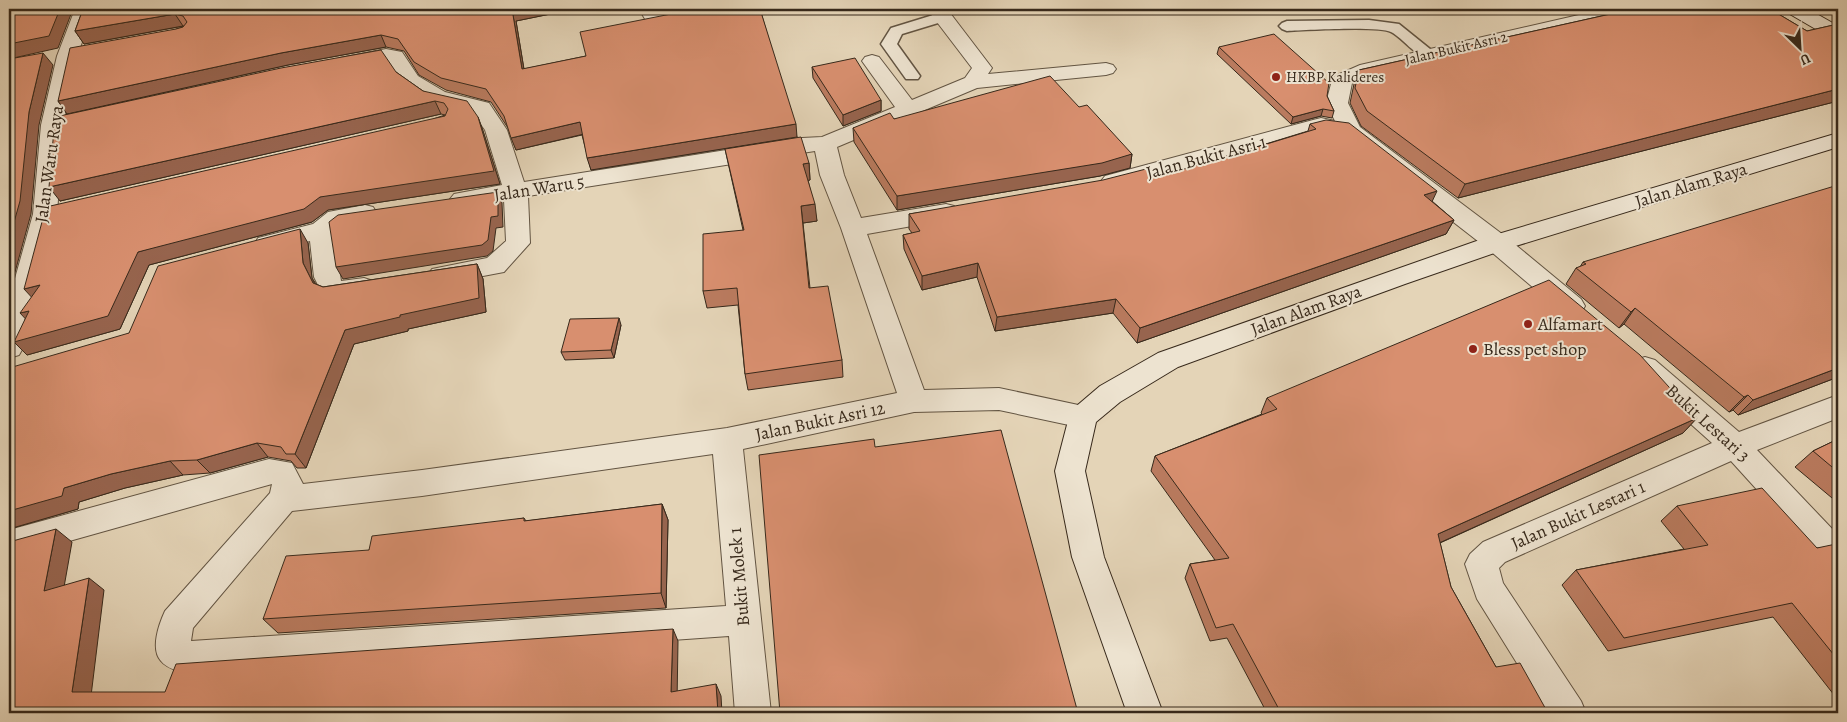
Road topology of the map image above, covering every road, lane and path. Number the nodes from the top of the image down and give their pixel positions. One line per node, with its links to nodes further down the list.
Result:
1 (84, 9): 34 (street, Jalan Waru Raya)
2 (649, 9): 3 (street)
3 (678, 9)
4 (1373, 9): 10 (lane)
5 (1630, 9): 8 (street, Jalan Bukit Asri 2)
6 (1795, 9): 11 (street)
7 (940, 13): 16 (lane); 17 (street)
8 (1575, 14): 12 (street, Jalan Bukit Asri 2)
9 (1288, 26): 10 (lane)
10 (1394, 27): 12 (lane)
11 (1838, 34)
12 (1427, 53): 19 (street, Jalan Bukit Asri 2)
13 (872, 61): 18 (street)
14 (326, 66): 23 (street)
15 (1106, 69): 17 (street, Jalan Waru 5)
16 (912, 76)
17 (972, 82): 18 (street, Jalan Waru 5)
18 (908, 110): 21 (street, Jalan Waru 5)
19 (1351, 131): 22 (street, Jalan Bukit Asri 1); 29 (street, Jalan Bukit Asri 2)
20 (1838, 140): 29 (street, Jalan Alam Raya)
21 (825, 144): 23 (street, Jalan Waru 5); 27 (street)
22 (1090, 186)
23 (516, 192): 24 (street, Jalan Waru 5); 31 (street)
24 (440, 202)
25 (967, 208): 27 (street)
26 (384, 211): 28 (street)
27 (853, 228): 36 (street)
28 (321, 230): 30 (street); 32 (street)
29 (1497, 243): 33 (street); 38 (street, Jalan Alam Raya)
30 (244, 250)
31 (418, 278)
32 (390, 282)
33 (1593, 323)
34 (9, 348)
35 (1630, 354): 40 (street, Bukit Lestari 3)
36 (914, 401): 38 (street, Jalan Bukit Asri 12); 39 (street, Jalan Bukit Asri 12)
37 (1838, 406): 40 (street, Jalan Bukit Lestari 1)
38 (1083, 417): 46 (street)
39 (727, 440): 41 (street, Jalan Bukit Asri 12); 44 (street, Bukit Molek 1)
40 (1735, 446): 43 (street, Bukit Lestari 3); 47 (street, Jalan Bukit Lestari 1)
41 (284, 499): 42 (street); 44 (street)
42 (9, 544)
43 (1838, 557)
44 (743, 620): 45 (street, Bukit Molek 1)
45 (753, 713)
46 (1145, 713)
47 (1568, 713)

